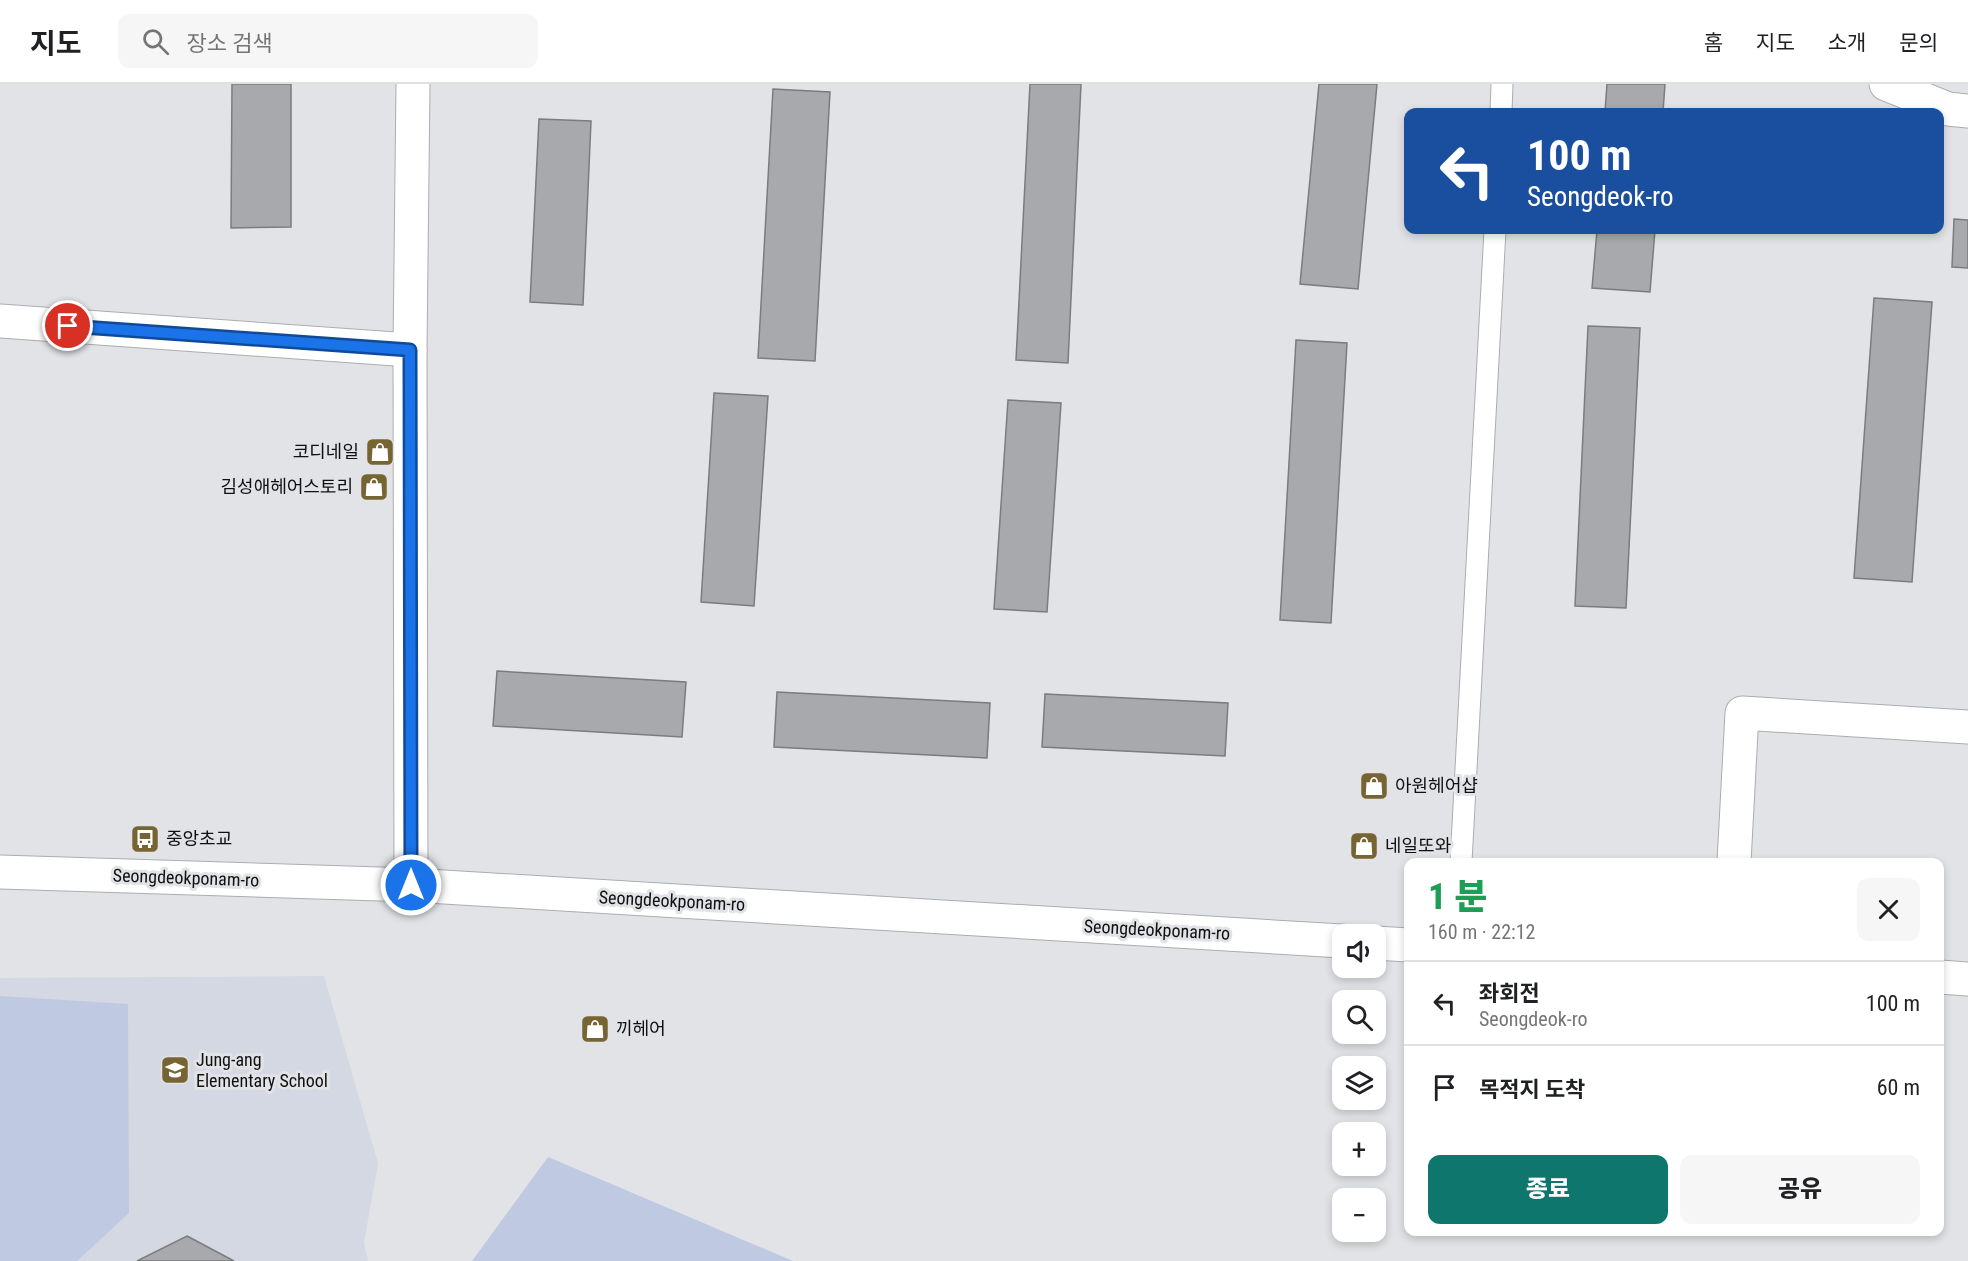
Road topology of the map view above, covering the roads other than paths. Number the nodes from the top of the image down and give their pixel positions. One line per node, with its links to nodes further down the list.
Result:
1 (413, 84): 8 (street)
2 (1502, 84): 4 (lane)
3 (1886, 84): 5 (street)
4 (1501, 108)
5 (1968, 111)
6 (1495, 234): 10 (lane)
7 (0, 321): 8 (street)
8 (410, 350): 13 (street)
9 (1968, 727): 11 (street)
10 (1461, 858)
11 (1734, 858)
12 (0, 872): 13 (street, Seongdeokponam-ro)
13 (411, 885): 14 (street, Seongdeokponam-ro)
14 (1332, 940)
15 (1386, 944): 16 (street)
16 (1404, 945)
17 (1944, 976): 18 (street)
18 (1968, 979)

